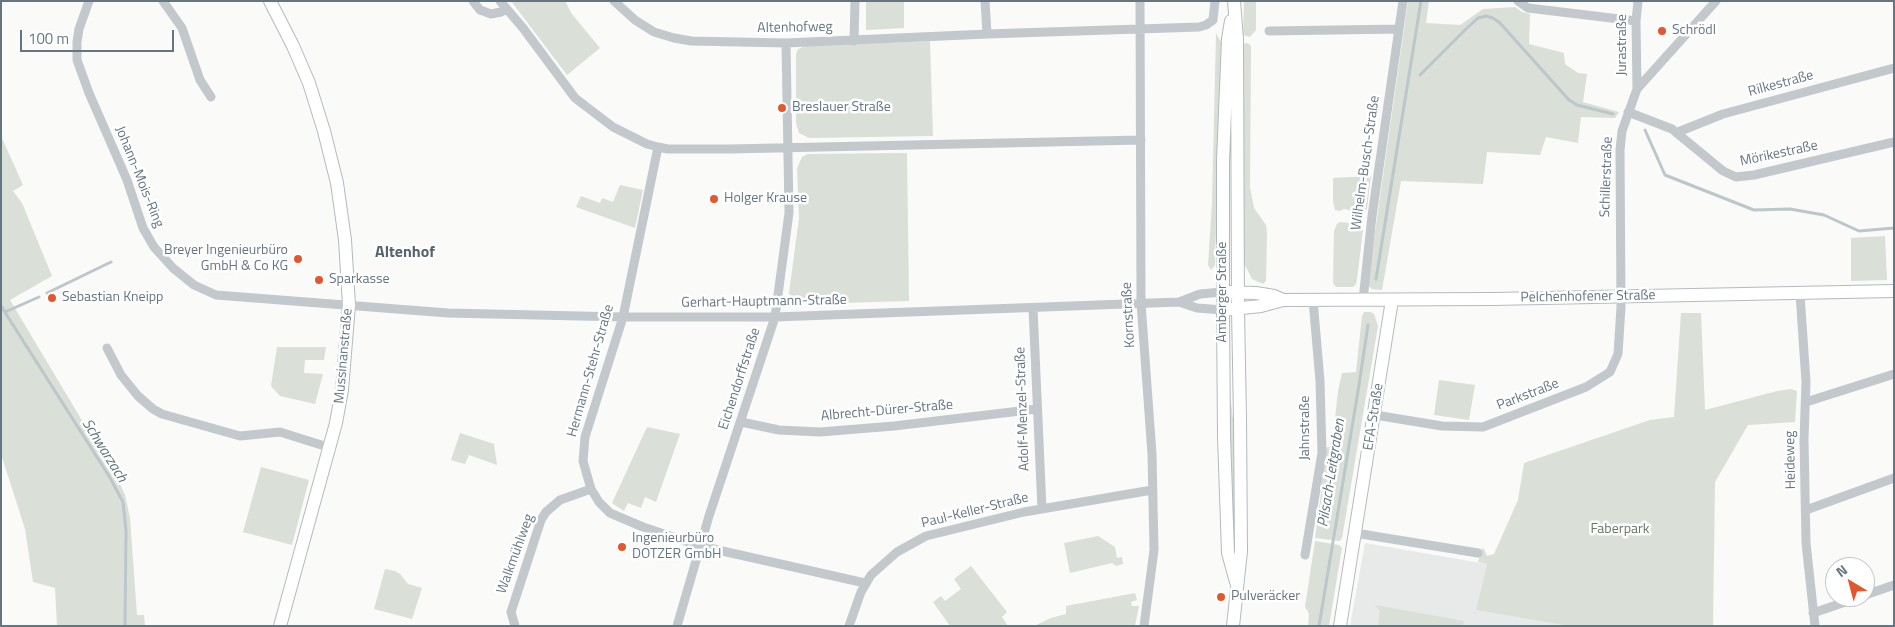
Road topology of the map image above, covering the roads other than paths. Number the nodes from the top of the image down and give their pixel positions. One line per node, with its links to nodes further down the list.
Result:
1 (89, 1): 43 (street, Johann-Mois-Ring)
2 (163, 1): 25 (street)
3 (270, 1): 43 (main road, Mussinanstraße)
4 (473, 1): 15 (street)
5 (614, 1): 22 (street, Altenhofweg)
6 (855, 1): 21 (street)
7 (985, 1): 20 (street)
8 (1140, 1): 17 (street, Kornstraße)
9 (1215, 1): 17 (street, Altenhofweg)
10 (1234, 1): 33 (main road, Amberger Straße); 34 (main road, Amberger Straße)
11 (1403, 1): 18 (street, Wilhelm-Busch-Straße)
12 (1518, 1): 16 (street)
13 (1638, 1): 16 (street, Jurastraße)
14 (1716, 1): 24 (street, Schillerstraße)
15 (503, 5): 30 (street)
16 (1636, 21): 24 (street, Jurastraße)
17 (1139, 29): 20 (street, Altenhofweg); 28 (street, Kornstraße)
18 (1399, 29): 19 (street); 39 (street, Wilhelm-Busch-Straße)
19 (1269, 31)
20 (988, 34): 21 (street, Altenhofweg)
21 (854, 41): 22 (street, Altenhofweg)
22 (786, 43): 31 (street, Eichendorffstraße)
23 (1894, 68): 27 (street, Rilkestraße)
24 (1637, 88): 26 (street, Schillerstraße)
25 (211, 97)
26 (1628, 112): 27 (street, Mörikestraße); 36 (street, Schillerstraße)
27 (1678, 132): 29 (street, Mörikestraße)
28 (1141, 140): 31 (street); 42 (street, Kornstraße)
29 (1894, 142)
30 (658, 147): 31 (street); 47 (street, Hermann-Stehr-Straße)
31 (788, 148): 48 (street, Eichendorffstraße)
32 (1894, 291): 35 (main road, Pelchenhofener Straße)
33 (1222, 292): 34 (main road, Pelchenhofener Straße); 41 (street, Gerhart-Hauptmann-Straße); 46 (main road, Amberger Straße)
34 (1238, 292): 37 (main road, Pelchenhofener Straße); 45 (main road, Amberger Straße)
35 (1800, 294): 36 (main road, Pelchenhofener Straße); 51 (street, Heideweg)
36 (1622, 296): 40 (main road, Pelchenhofener Straße); 53 (street, Parkstraße)
37 (1283, 300): 38 (main road, Pelchenhofener Straße); 45 (main road, Pelchenhofener Straße)
38 (1314, 300): 39 (main road, Pelchenhofener Straße); 64 (street, Jahnstraße)
39 (1363, 300): 40 (main road, Pelchenhofener Straße)
40 (1392, 300): 53 (main road, EFA-Straße)
41 (1179, 302): 42 (street, Gerhart-Hauptmann-Straße); 46 (street, Gerhart-Hauptmann-Straße)
42 (1141, 303): 44 (street, Gerhart-Hauptmann-Straße); 58 (street, Kornstraße)
43 (349, 304): 47 (street, Gerhart-Hauptmann-Straße); 55 (main road, Mussinanstraße)
44 (1033, 308): 48 (street, Gerhart-Hauptmann-Straße); 52 (street, Adolf-Menzel-Straße)
45 (1238, 309): 46 (main road, Pelchenhofener Straße); 65 (main road, Amberger Straße)
46 (1222, 310): 65 (main road, Amberger Straße)
47 (622, 317): 48 (street, Gerhart-Hauptmann-Straße); 57 (street, Hermann-Stehr-Straße)
48 (775, 317): 54 (street, Eichendorffstraße)
49 (107, 348): 55 (street)
50 (1894, 374): 51 (street)
51 (1806, 402): 60 (street, Heideweg)
52 (1037, 409): 54 (street, Albrecht-Dürer-Straße); 59 (street, Adolf-Menzel-Straße)
53 (1374, 414): 61 (main road, EFA-Straße)
54 (741, 422): 62 (street, Eichendorffstraße)
55 (331, 448): 71 (main road, Mussinanstraße)
56 (1894, 478): 60 (street)
57 (591, 489): 62 (street, Hermann-Stehr-Straße); 72 (street, Walkmühlweg)
58 (1152, 490): 59 (street, Paul-Keller-Straße); 75 (street, Kornstraße)
59 (1042, 509): 66 (street, Paul-Keller-Straße)
60 (1806, 510): 70 (street, Heideweg)
61 (1355, 533): 63 (street); 77 (main road, EFA-Straße)
62 (700, 546): 66 (street, Hermann-Stehr-Straße); 73 (street, Eichendorffstraße)
63 (1478, 553)
64 (1305, 555)
65 (1236, 582): 76 (main road, Amberger Straße)
66 (865, 583): 74 (street, Paul-Keller-Straße)
67 (1894, 585): 68 (street)
68 (1875, 592)
69 (1831, 607): 70 (street)
70 (1813, 613): 78 (street, Heideweg)
71 (280, 626)
72 (515, 626)
73 (677, 626)
74 (848, 626)
75 (1144, 626)
76 (1233, 626)
77 (1340, 626)
78 (1815, 626)

